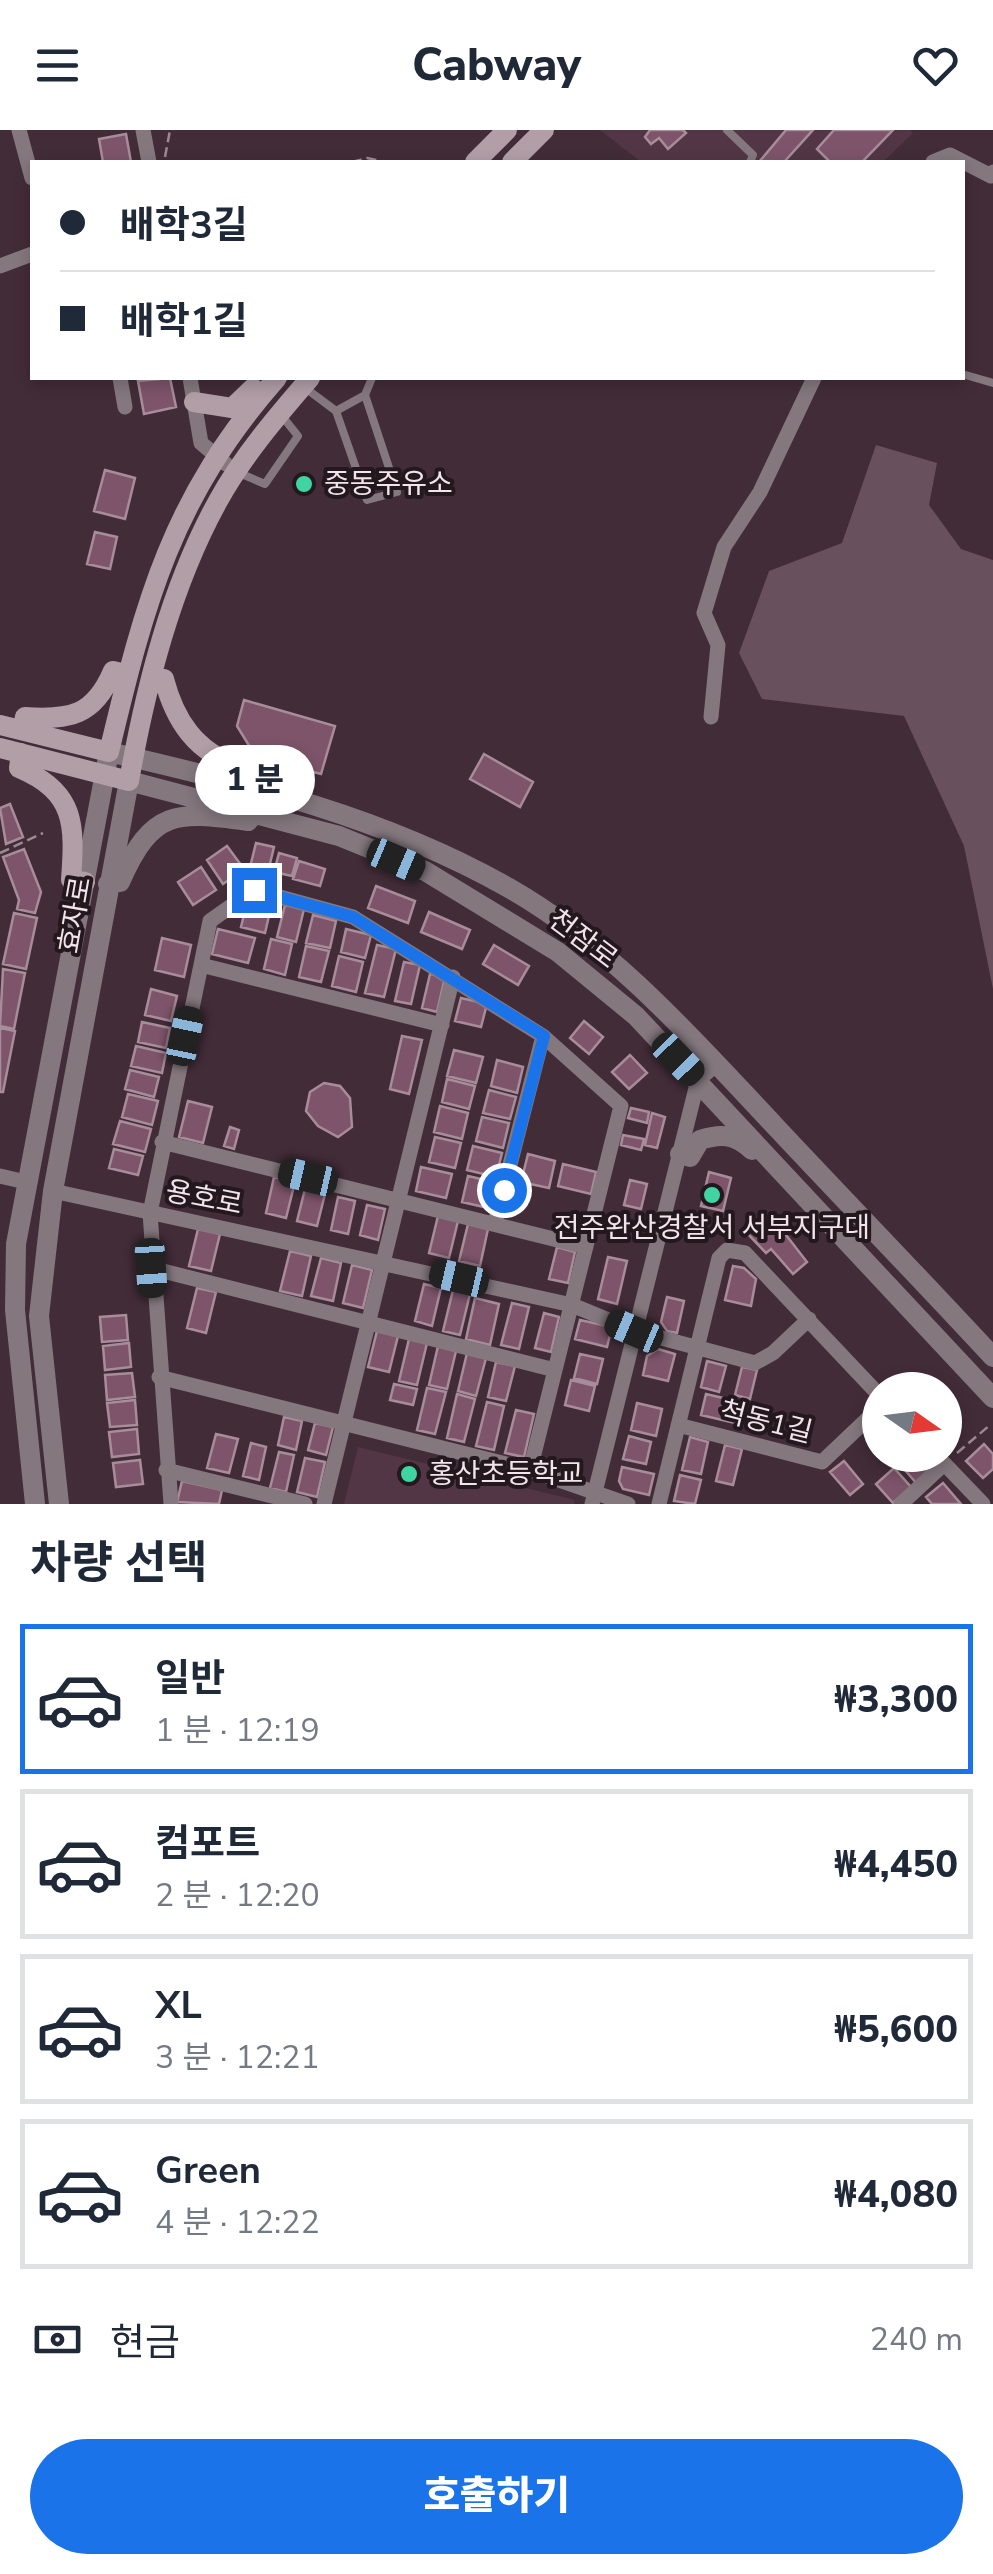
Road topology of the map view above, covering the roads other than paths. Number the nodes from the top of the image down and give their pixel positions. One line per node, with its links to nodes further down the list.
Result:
1 (18, 130): 13 (street)
2 (143, 130): 6 (street)
3 (507, 130): 7 (main road)
4 (544, 130): 8 (main road)
5 (727, 130): 9 (lane)
6 (149, 160)
7 (477, 160)
8 (514, 160)
9 (751, 160)
10 (937, 160): 11 (street)
11 (960, 160)
12 (965, 162): 14 (street)
13 (30, 171)
14 (992, 175)
15 (30, 255): 16 (street)
16 (0, 266)
17 (965, 375): 24 (lane)
18 (125, 380): 28 (street)
19 (190, 380): 27 (street)
20 (275, 380): 25 (main road, 효자로)
21 (371, 380): 26 (lane)
22 (813, 380): 35 (street)
23 (307, 382): 29 (lane); 30 (main road, 효자로)
24 (993, 383)
25 (262, 395): 27 (main road); 31 (main road, 효자로)
26 (365, 395): 29 (lane); 29 (lane)
27 (194, 402): 31 (street)
28 (125, 407)
29 (336, 412)
30 (280, 413): 32 (main road, 효자로); 32 (lane)
31 (217, 456): 32 (street); 33 (main road, 효자로)
32 (236, 472): 34 (main road, 효자로)
33 (126, 674): 37 (main road); 39 (main road, 효자로)
34 (154, 677): 40 (main road, 효자로); 43 (main road)
35 (712, 717)
36 (0, 724): 37 (main road, 천잠로)
37 (22, 730): 39 (main road, 천잠로)
38 (10, 750): 41 (main road, 천잠로); 45 (main road)
39 (109, 752): 40 (street, 천잠로); 41 (street, 효자로)
40 (134, 757): 42 (main road, 효자로); 43 (street, 천잠로)
41 (104, 774): 42 (main road, 천잠로); 45 (street, 효자로)
42 (129, 780): 44 (street, 천잠로); 46 (street, 효자로)
43 (234, 781): 51 (street, 천잠로)
44 (256, 810): 46 (street); 52 (street, 천잠로)
45 (85, 882): 57 (street, 효자로)
46 (108, 884): 58 (street, 효자로)
47 (201, 965): 48 (street); 49 (street); 53 (street)
48 (454, 976): 49 (street); 50 (street)
49 (442, 1025): 59 (street)
50 (544, 1036): 61 (street); 62 (street)
51 (716, 1064): 52 (street); 70 (street, 천잠로)
52 (698, 1080): 54 (street, 천잠로); 55 (street)
53 (162, 1142): 59 (street); 60 (street)
54 (762, 1150): 55 (street); 74 (street, 천잠로)
55 (680, 1154): 68 (street)
56 (0, 1176): 57 (street)
57 (26, 1182): 83 (street, 효자로)
58 (52, 1190): 60 (street, 용호로); 84 (street, 효자로)
59 (399, 1199): 61 (street); 63 (street)
60 (150, 1212): 63 (street, 용호로); 64 (street)
61 (496, 1223): 62 (street)
62 (586, 1247): 65 (street)
63 (384, 1260): 65 (street, 용호로); 67 (street)
64 (151, 1268): 67 (street); 73 (street)
65 (572, 1304): 68 (street, 용호로); 71 (street)
66 (809, 1319): 69 (street, 척동1길); 69 (street, 척동1길); 72 (street)
67 (368, 1323): 71 (street); 75 (street)
68 (634, 1331): 69 (street, 용호로); 82 (street)
69 (698, 1349): 77 (street, 척동1길)
70 (990, 1352)
71 (555, 1370): 79 (street)
72 (862, 1376)
73 (159, 1378): 75 (street); 78 (street)
74 (993, 1398)
75 (344, 1424): 79 (street); 87 (street)
76 (862, 1424): 77 (street, 척동1길)
77 (678, 1425): 89 (street, 척동1길)
78 (166, 1470): 85 (street); 86 (street)
79 (530, 1470): 82 (street)
80 (929, 1472): 90 (street)
81 (952, 1472): 91 (street)
82 (593, 1500): 88 (street)
83 (35, 1504)
84 (59, 1504)
85 (171, 1504)
86 (305, 1504)
87 (324, 1504)
88 (628, 1504)
89 (659, 1504)
90 (901, 1504)
91 (983, 1504)

